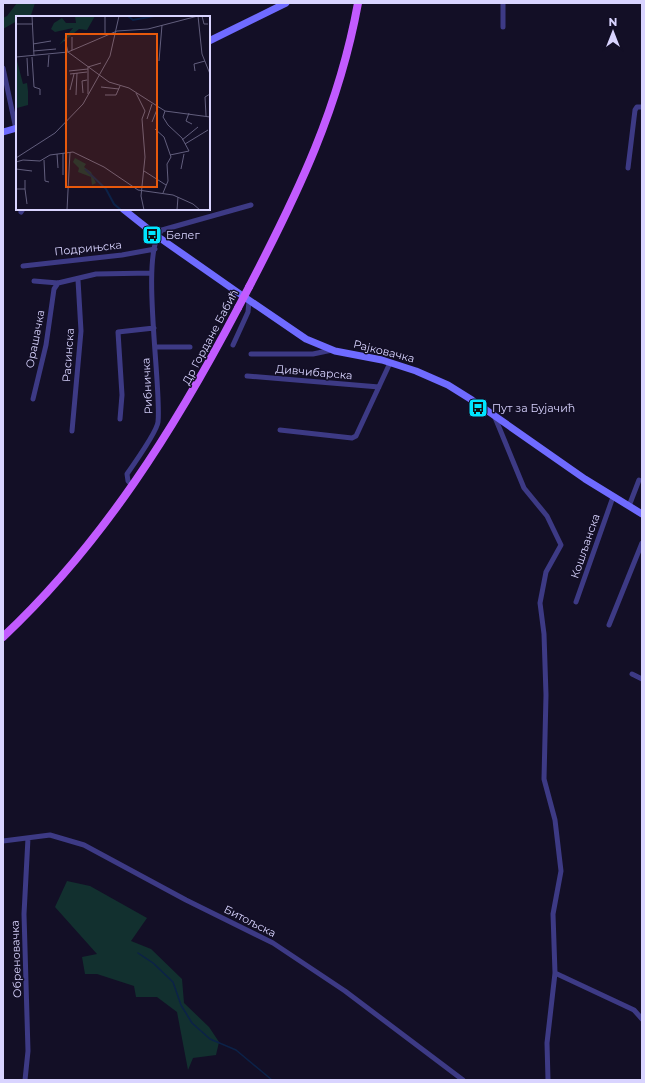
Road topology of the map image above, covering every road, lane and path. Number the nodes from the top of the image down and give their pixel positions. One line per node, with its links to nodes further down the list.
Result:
1 (286, 3): 4 (main road)
2 (358, 3): 38 (main road, Др Гордане Бабић, bridge)
3 (503, 3): 5 (street)
4 (276, 5): 6 (main road)
5 (502, 27)
6 (210, 40)
7 (3, 68): 9 (street)
8 (642, 107): 12 (street)
9 (16, 125)
10 (16, 129): 11 (main road)
11 (3, 132)
12 (628, 168)
13 (251, 205): 15 (street)
14 (124, 210): 15 (main road, Рајковачка)
15 (157, 236): 16 (street, Рибничка); 22 (main road, Рајковачка)
16 (155, 249): 17 (street, Подрињска); 18 (street, Рибничка)
17 (23, 266)
18 (151, 272): 19 (street); 23 (street, Рибничка)
19 (78, 280): 21 (street); 36 (street, Расинска)
20 (34, 281): 21 (street)
21 (58, 283): 32 (street, Орашачка)
22 (249, 301): 24 (street); 27 (main road, Рајковачка)
23 (154, 328): 25 (street, Рибничка); 34 (street)
24 (232, 345)
25 (155, 347): 26 (street, Рибничка); 38 (street, Рибничка)
26 (190, 347)
27 (333, 350): 28 (street); 29 (main road, Рајковачка)
28 (251, 354)
29 (390, 363): 31 (street); 33 (main road, Рајковачка)
30 (247, 376): 31 (street, Дивчибарска)
31 (379, 387): 35 (street)
32 (33, 399)
33 (494, 415): 39 (main road, Рајковачка); 50 (street)
34 (120, 419)
35 (280, 430)
36 (72, 431)
37 (639, 480): 40 (street)
38 (133, 486): 45 (main road, Др Гордане Бабић)
39 (613, 497): 40 (main road, Рајковачка); 43 (street, Кошљанска)
40 (628, 506): 41 (main road, Рајковачка)
41 (642, 514)
42 (642, 543): 44 (street)
43 (576, 602)
44 (609, 625)
45 (3, 637)
46 (632, 674): 47 (street)
47 (642, 679)
48 (28, 838): 49 (street, Битољска); 52 (street, Обреновачка); 53 (street, Битољска)
49 (3, 841)
50 (554, 973): 51 (street); 54 (street)
51 (642, 1019)
52 (25, 1080)
53 (463, 1080)
54 (548, 1080)

